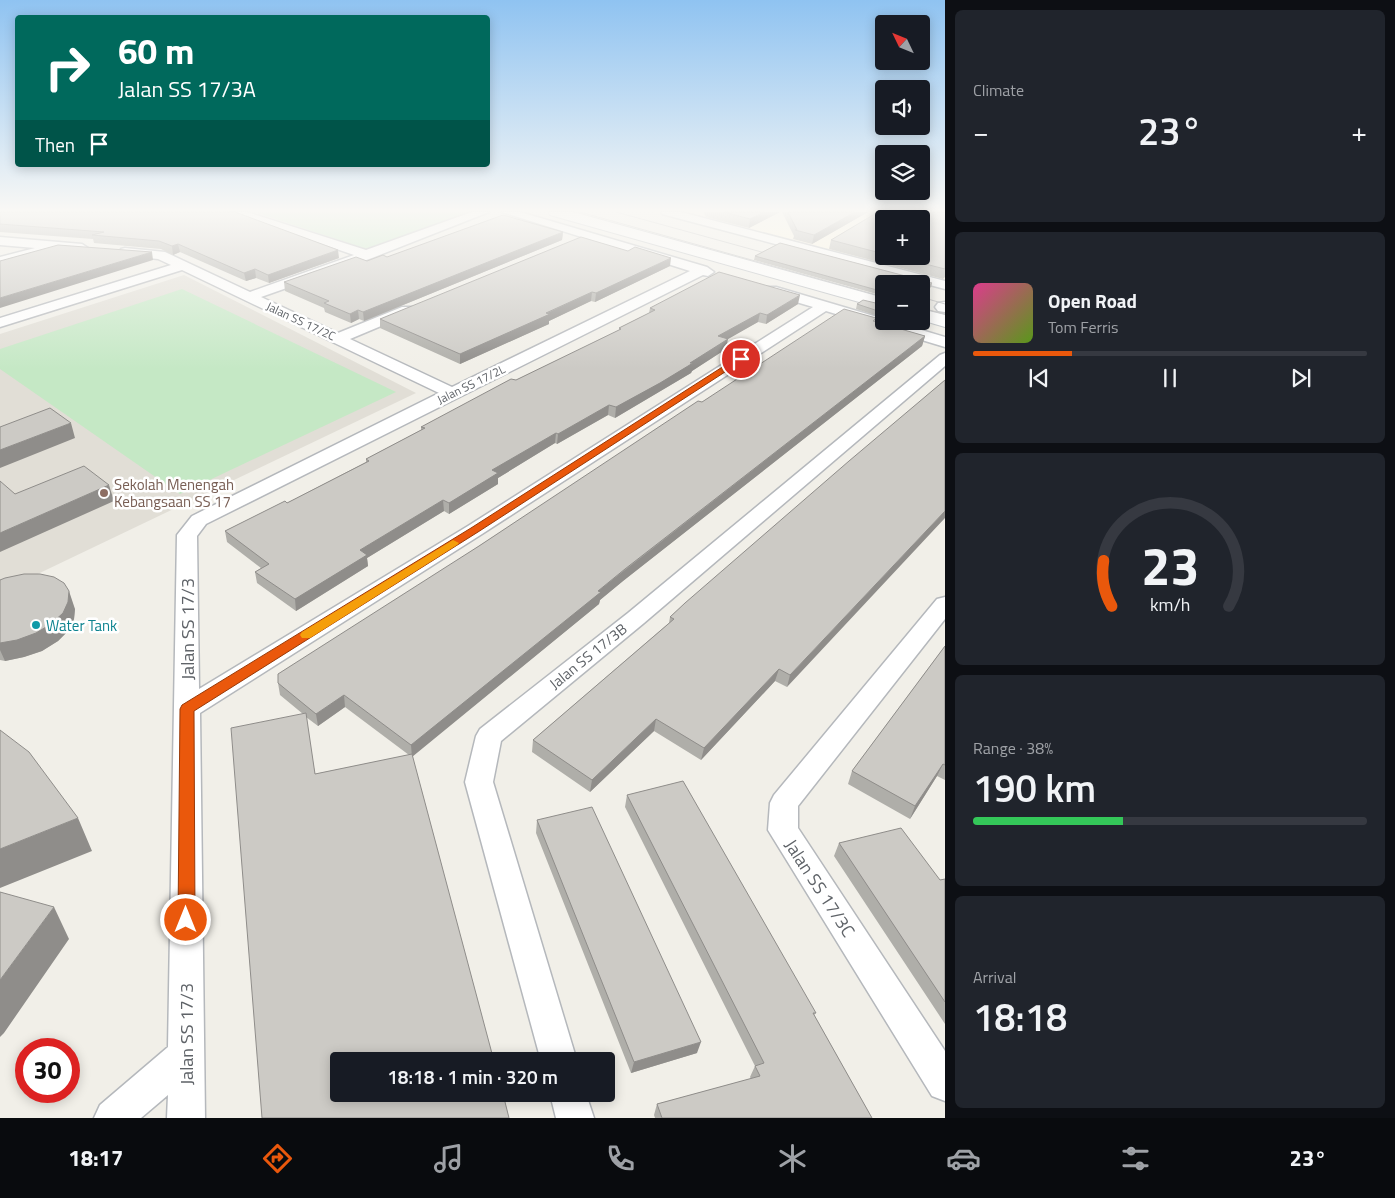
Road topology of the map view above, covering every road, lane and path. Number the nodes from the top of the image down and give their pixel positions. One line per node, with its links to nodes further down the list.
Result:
1 (180, 264): 6 (street, Jalan SS 17/2C)
2 (342, 264): 11 (street)
3 (682, 264): 7 (street)
4 (742, 264): 12 (main road)
5 (866, 264): 9 (street)
6 (184, 266): 11 (street, Jalan SS 17/2C); 19 (street)
7 (702, 270): 8 (street); 23 (street, Jalan SS 17/2L)
8 (720, 276)
9 (945, 284)
10 (758, 286): 15 (street)
11 (249, 297): 20 (street, Jalan SS 17/2C)
12 (875, 301)
13 (930, 303): 16 (main road)
14 (418, 306): 20 (street)
15 (824, 306): 21 (street); 26 (street)
16 (945, 307)
17 (930, 317): 18 (main road)
18 (945, 321)
19 (0, 323)
20 (338, 339): 23 (street, Jalan SS 17/2C)
21 (945, 342)
22 (945, 358): 27 (street, Jalan SS 17/3B)
23 (452, 393): 24 (street, Jalan SS 17/2L)
24 (240, 498): 26 (street, Jalan SS 17/3)
25 (945, 604): 29 (street, Jalan SS 17/3C)
26 (187, 709): 28 (street, Jalan SS 17/3)
27 (556, 1052)
28 (186, 1055): 31 (street); 32 (street, Jalan SS 17/3)
29 (945, 1083)
30 (570, 1102): 33 (street)
31 (113, 1118)
32 (186, 1118)
33 (575, 1118)

